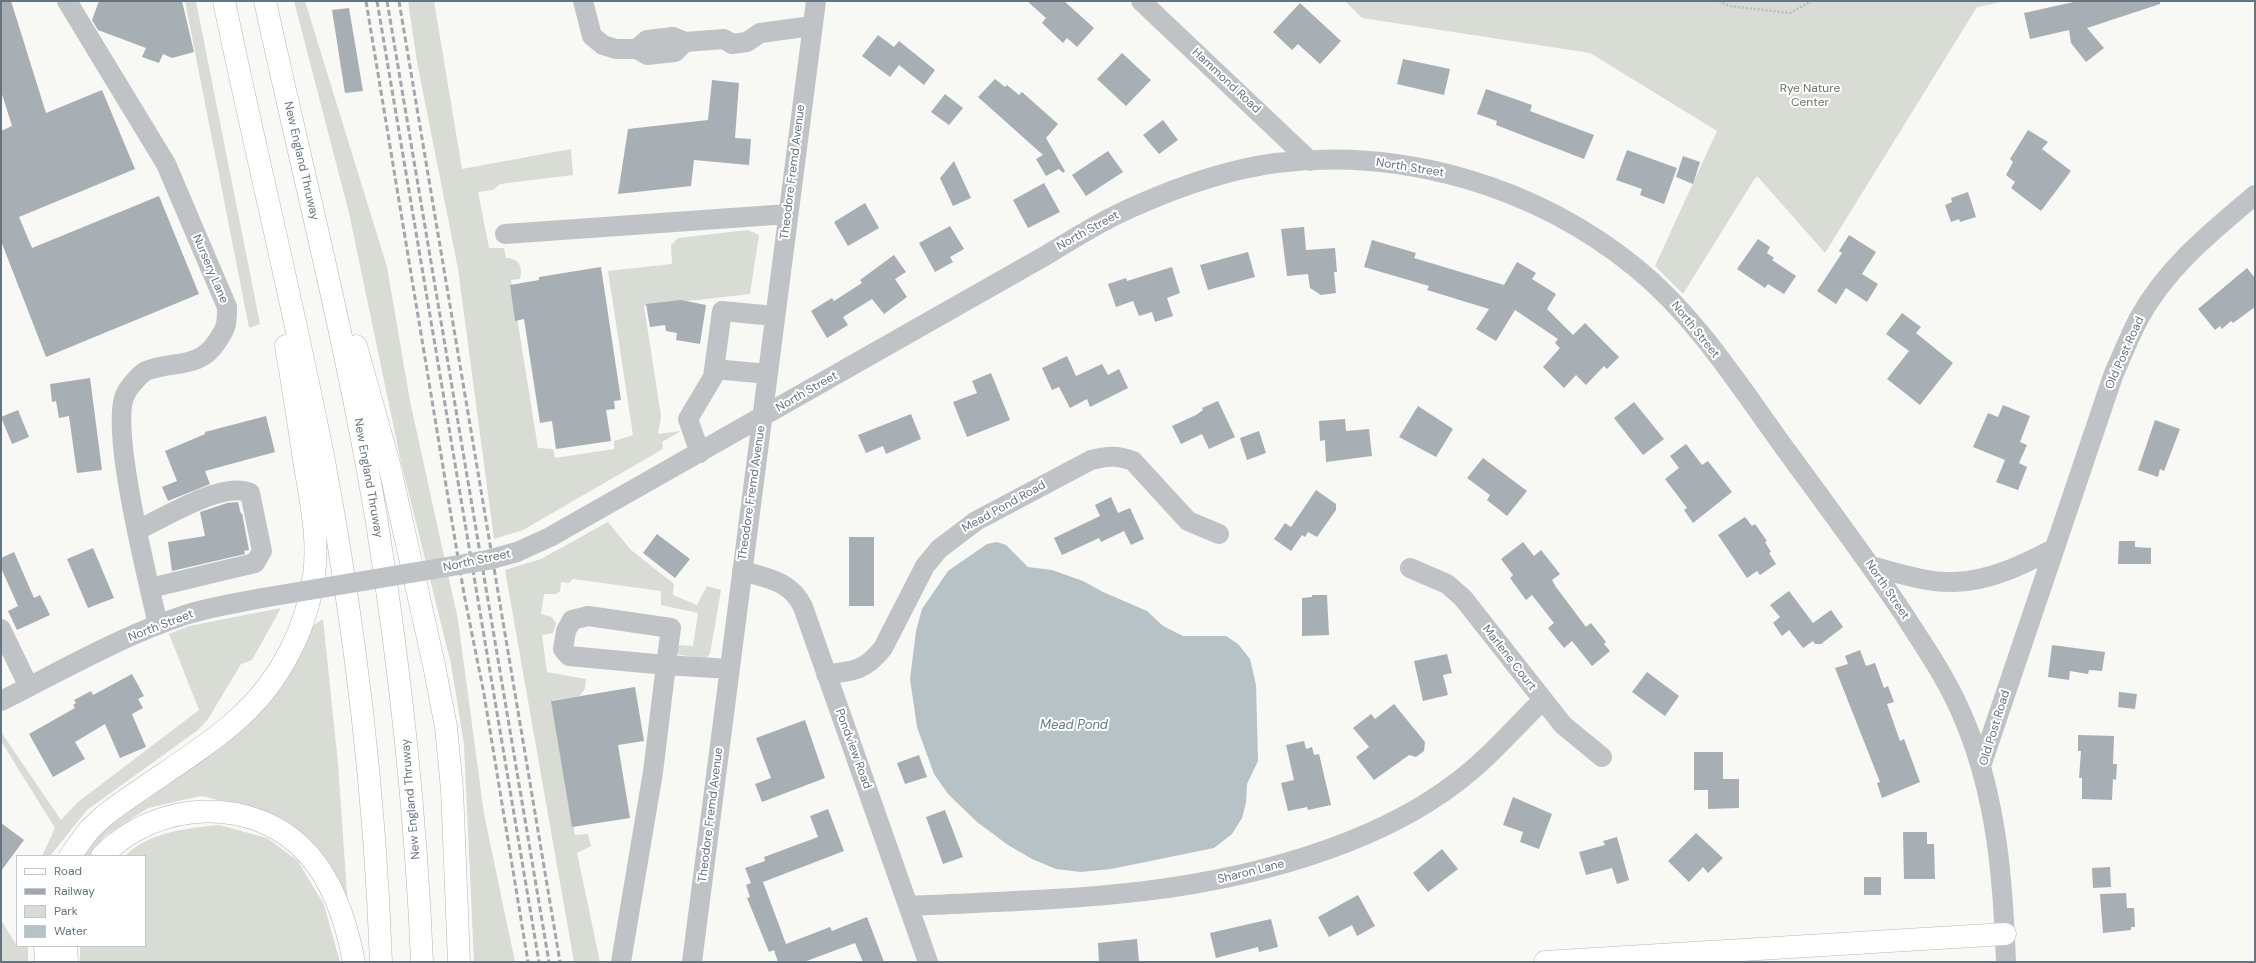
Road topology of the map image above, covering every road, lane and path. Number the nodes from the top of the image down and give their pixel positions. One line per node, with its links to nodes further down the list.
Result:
1 (66, 1): 21 (street, Nursery Lane)
2 (224, 1): 10 (main road)
3 (265, 1): 15 (main road, New England Thruway)
4 (583, 1): 9 (street)
5 (816, 1): 9 (street, Theodore Fremd Avenue)
6 (1141, 1): 11 (street, Hammond Road)
7 (1719, 1): 8 (path)
8 (1811, 1)
9 (812, 26): 13 (street, Theodore Fremd Avenue)
10 (252, 130): 38 (main road); 47 (main road)
11 (1310, 161): 19 (street, North Street); 24 (street, North Street)
12 (2255, 195): 23 (street, Old Post Road)
13 (788, 214): 14 (street); 16 (street, Theodore Fremd Avenue)
14 (505, 234)
15 (322, 252): 48 (main road, New England Thruway); 49 (main road)
16 (775, 316): 17 (street); 18 (street, Theodore Fremd Avenue)
17 (714, 369): 18 (street); 20 (street)
18 (768, 374): 19 (street, Theodore Fremd Avenue)
19 (762, 418): 20 (street, North Street); 26 (street, Theodore Fremd Avenue)
20 (700, 453): 28 (street, North Street, bridge)
21 (138, 530): 27 (street, Nursery Lane); 27 (street)
22 (1219, 534): 32 (street, Mead Pond Road)
23 (2055, 548): 24 (street); 37 (street, Old Post Road)
24 (1871, 566): 37 (street, North Street)
25 (1410, 568): 35 (street, Marlene Court)
26 (742, 571): 31 (street, Theodore Fremd Avenue); 32 (street, Pondview Road)
27 (150, 588): 28 (street, Nursery Lane)
28 (158, 625): 33 (street, North Street)
29 (1, 629): 33 (street)
30 (666, 665): 30 (street); 31 (street); 50 (street)
31 (729, 669): 51 (street, Theodore Fremd Avenue)
32 (826, 674): 40 (street, Pondview Road)
33 (29, 687): 34 (street, North Street)
34 (1, 701)
35 (1542, 701): 36 (street, Marlene Court); 40 (street, Sharon Lane)
36 (1602, 757)
37 (1981, 766): 41 (street, Old Post Road)
38 (71, 855)
39 (103, 855): 46 (main road)
40 (909, 906): 52 (street, Pondview Road)
41 (2005, 934): 53 (main road); 54 (street, Old Post Road)
42 (45, 947): 44 (main road)
43 (66, 947): 45 (main road)
44 (46, 962)
45 (67, 962)
46 (354, 962)
47 (381, 962)
48 (422, 962)
49 (459, 962)
50 (621, 962)
51 (692, 962)
52 (928, 962)
53 (1545, 962)
54 (2006, 962)

